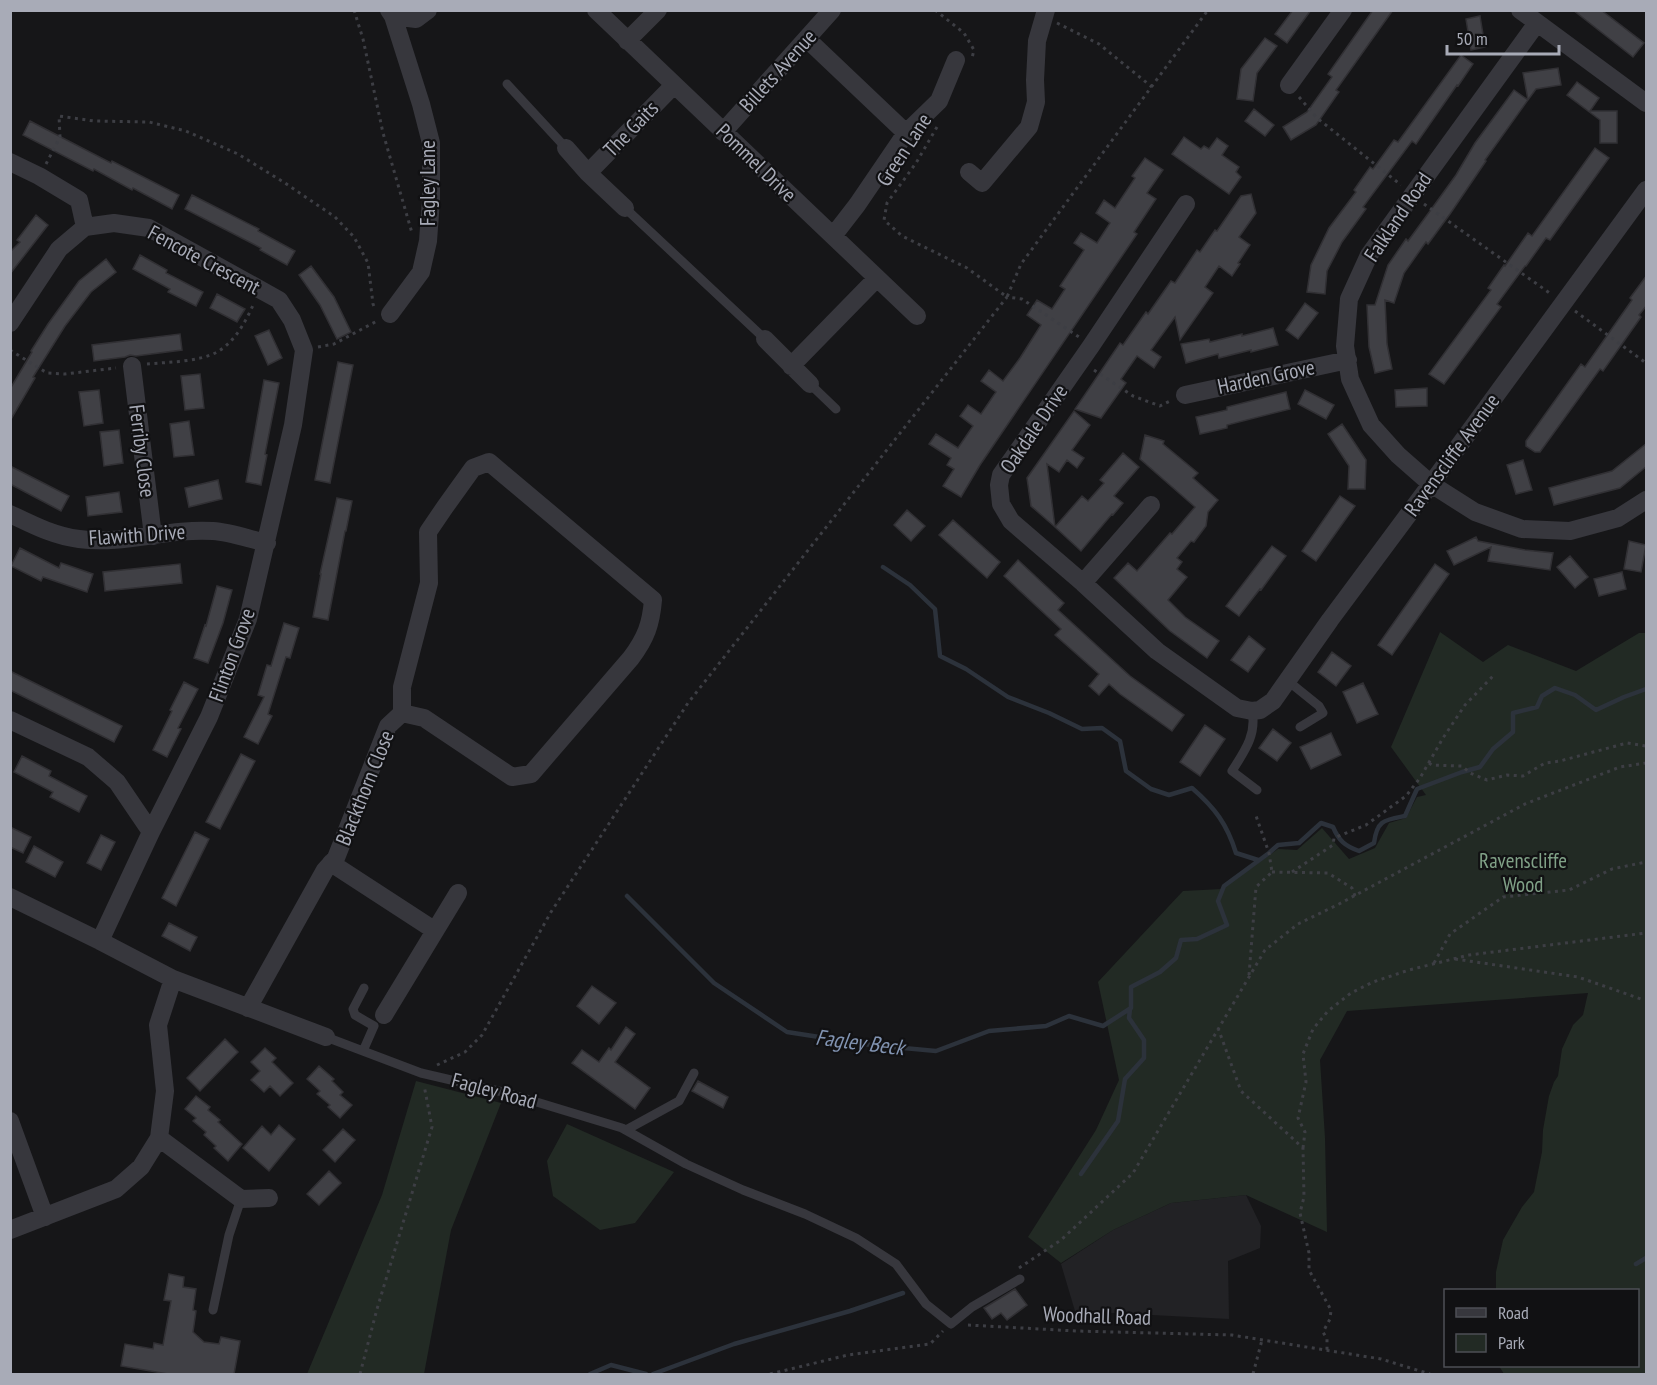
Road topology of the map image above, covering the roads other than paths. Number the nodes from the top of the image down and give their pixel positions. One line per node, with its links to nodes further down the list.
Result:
1 (428, 10): 7 (street)
2 (596, 10): 11 (street, Pommel Drive)
3 (658, 10): 11 (street)
4 (832, 10): 10 (street, Billets Avenue)
5 (1343, 10): 15 (street)
6 (1520, 10): 9 (street)
7 (391, 13): 30 (street, Fagley Lane)
8 (1045, 14): 21 (street)
9 (1537, 23): 16 (street); 34 (street, Falkland Road)
10 (807, 39): 17 (street, Billets Avenue); 18 (street)
11 (627, 40): 14 (street, Pommel Drive)
12 (963, 63): 18 (street)
13 (507, 84): 19 (lane)
14 (674, 85): 17 (street, Pommel Drive); 22 (street, The Gaits)
15 (1288, 85)
16 (1647, 103)
17 (723, 132): 27 (street, Pommel Drive)
18 (906, 133): 27 (street)
19 (566, 148): 22 (street)
20 (10, 162): 26 (street)
21 (969, 172)
22 (588, 173): 25 (street)
23 (1647, 190): 40 (street, Ravenscliffe Avenue)
24 (1186, 204): 46 (street, Oakdale Drive)
25 (625, 208): 32 (lane)
26 (86, 227): 31 (street); 33 (street, Fencote Crescent)
27 (833, 236): 28 (street, Pommel Drive)
28 (877, 278): 29 (street, Pommel Drive); 36 (street)
29 (917, 316)
30 (385, 317)
31 (10, 323)
32 (765, 339): 36 (street)
33 (304, 350): 45 (street, Flinton Grove)
34 (1348, 360): 38 (street, Harden Grove); 40 (street, Falkland Road)
35 (132, 366): 44 (street, Ferriby Close)
36 (791, 366): 37 (street)
37 (810, 384): 39 (lane)
38 (1185, 395)
39 (836, 409)
40 (1431, 484): 41 (street, Falkland Road); 47 (street, Ravenscliffe Avenue)
41 (1647, 500)
42 (1151, 506): 46 (street)
43 (10, 514): 44 (street, Flawith Drive)
44 (153, 536): 45 (street, Flawith Drive)
45 (267, 543): 53 (street, Flinton Grove)
46 (1083, 583): 48 (street, Oakdale Drive)
47 (1288, 681): 48 (street, Ravenscliffe Avenue); 51 (lane)
48 (1252, 711): 52 (lane)
49 (402, 713): 49 (street, Blackthorn Close); 54 (street, Blackthorn Close)
50 (10, 720): 53 (street)
51 (1300, 727)
52 (1257, 790)
53 (151, 832): 58 (street, Flinton Grove)
54 (331, 863): 57 (street); 61 (street, Blackthorn Close)
55 (458, 893): 57 (street)
56 (10, 897): 58 (street, Fagley Road)
57 (434, 930): 62 (street)
58 (100, 941): 59 (street, Fagley Road)
59 (173, 979): 61 (street, Fagley Road); 68 (street)
60 (364, 988): 64 (lane)
61 (248, 1008): 63 (street, Fagley Road)
62 (384, 1015)
63 (326, 1037): 64 (lane, Fagley Road)
64 (363, 1051): 67 (lane, Fagley Road)
65 (694, 1073): 67 (lane)
66 (10, 1121): 71 (street)
67 (626, 1130): 73 (lane, Fagley Road)
68 (159, 1138): 70 (street); 71 (street)
69 (269, 1198): 70 (street)
70 (241, 1199): 74 (lane)
71 (45, 1216): 72 (street)
72 (10, 1230)
73 (1017, 1275)
74 (213, 1310)

